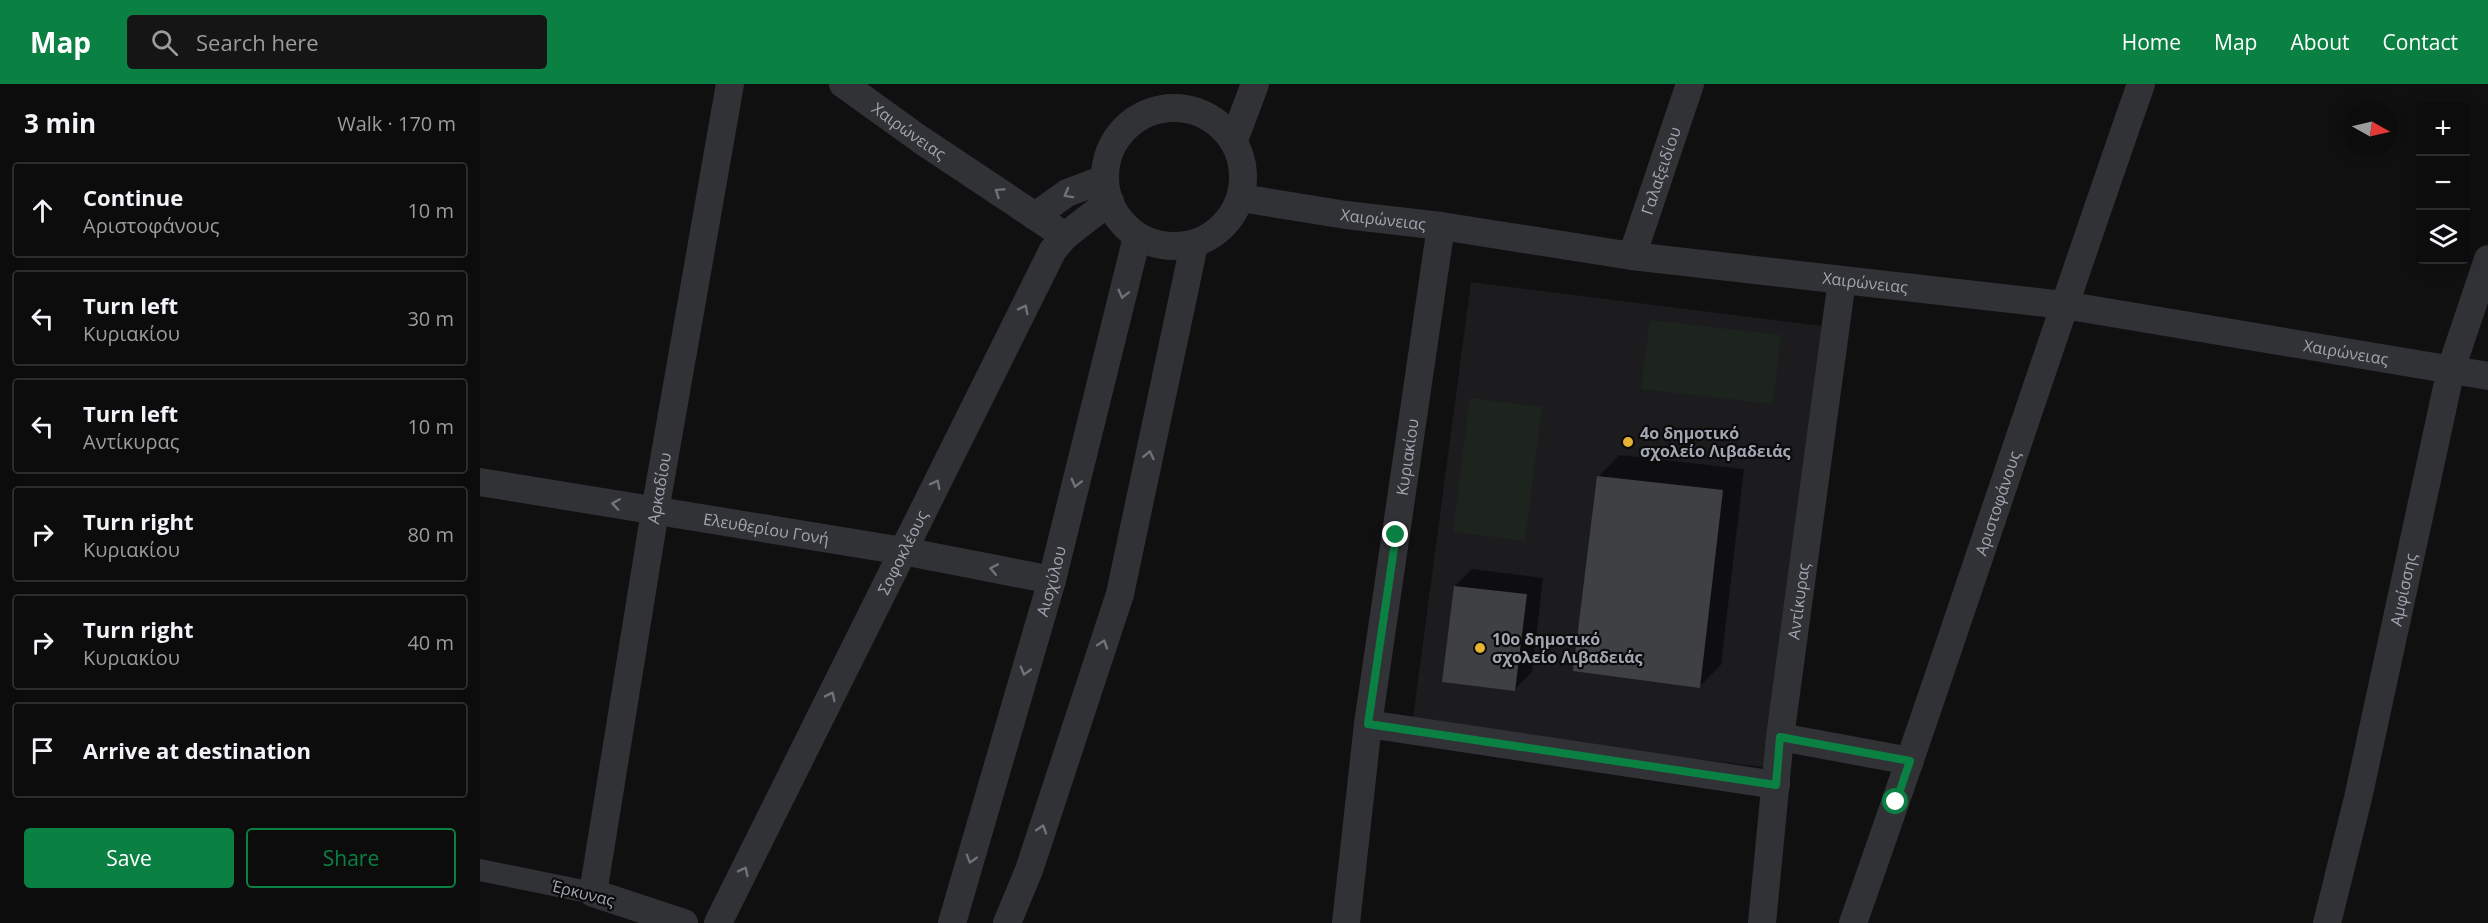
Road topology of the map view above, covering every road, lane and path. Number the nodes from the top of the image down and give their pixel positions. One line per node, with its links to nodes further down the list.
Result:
1 (730, 84): 22 (street, Αρκαδίου)
2 (843, 84): 10 (street, Χαιρώνειας, one-way to 2)
3 (1255, 84): 7 (street)
4 (1690, 84): 15 (street, Γαλαξειδίου)
5 (2141, 84): 18 (street, Αριστοφάνους)
6 (1189, 96): 7 (street); 8 (street)
7 (1234, 140): 9 (street)
8 (1107, 190): 10 (street, one-way to 10); 12 (street, Σοφοκλέους); 13 (street)
9 (1241, 198): 11 (street, Χαιρώνειας); 14 (street)
10 (1035, 216): 12 (street, Χαιρώνειας)
11 (1442, 226): 15 (street, Χαιρώνειας); 25 (street, Κυριακίου)
12 (1065, 236): 23 (street, Σοφοκλέους, one-way to 12)
13 (1137, 237): 14 (street); 24 (street, Αισχύλου, one-way to 24)
14 (1194, 245): 34 (street, one-way to 14)
15 (1632, 256): 17 (street, Χαιρώνειας)
16 (2488, 258): 19 (street, Αμφίσσης)
17 (1842, 280): 18 (street, Χαιρώνειας); 26 (street, Αντίκυρας)
18 (2064, 305): 19 (street, Χαιρώνειας); 27 (street, Αριστοφάνους)
19 (2451, 369): 20 (street, Χαιρώνειας); 38 (street, Αμφίσσης)
20 (2488, 376)
21 (480, 482): 22 (street, Ελευθερίου Γονή, one-way to 21)
22 (655, 511): 23 (street, Ελευθερίου Γονή); 30 (street, Αρκαδίου)
23 (903, 551): 24 (street, Ελευθερίου Γονή, one-way to 23); 32 (street, Σοφοκλέους, one-way to 23)
24 (1052, 580): 33 (street, Αισχύλου, one-way to 33)
25 (1368, 724): 28 (street); 35 (street, Κυριακίου)
26 (1780, 737): 27 (street); 28 (street, Αντίκυρας)
27 (1910, 761): 37 (street, Αριστοφάνους)
28 (1776, 785): 36 (street, Αντίκυρας)
29 (480, 870): 30 (street, Έρκυνας)
30 (593, 893): 31 (street, Έρκυνας)
31 (684, 923)
32 (718, 923)
33 (952, 923)
34 (1007, 923)
35 (1346, 923)
36 (1762, 923)
37 (1853, 923)
38 (2327, 923)

